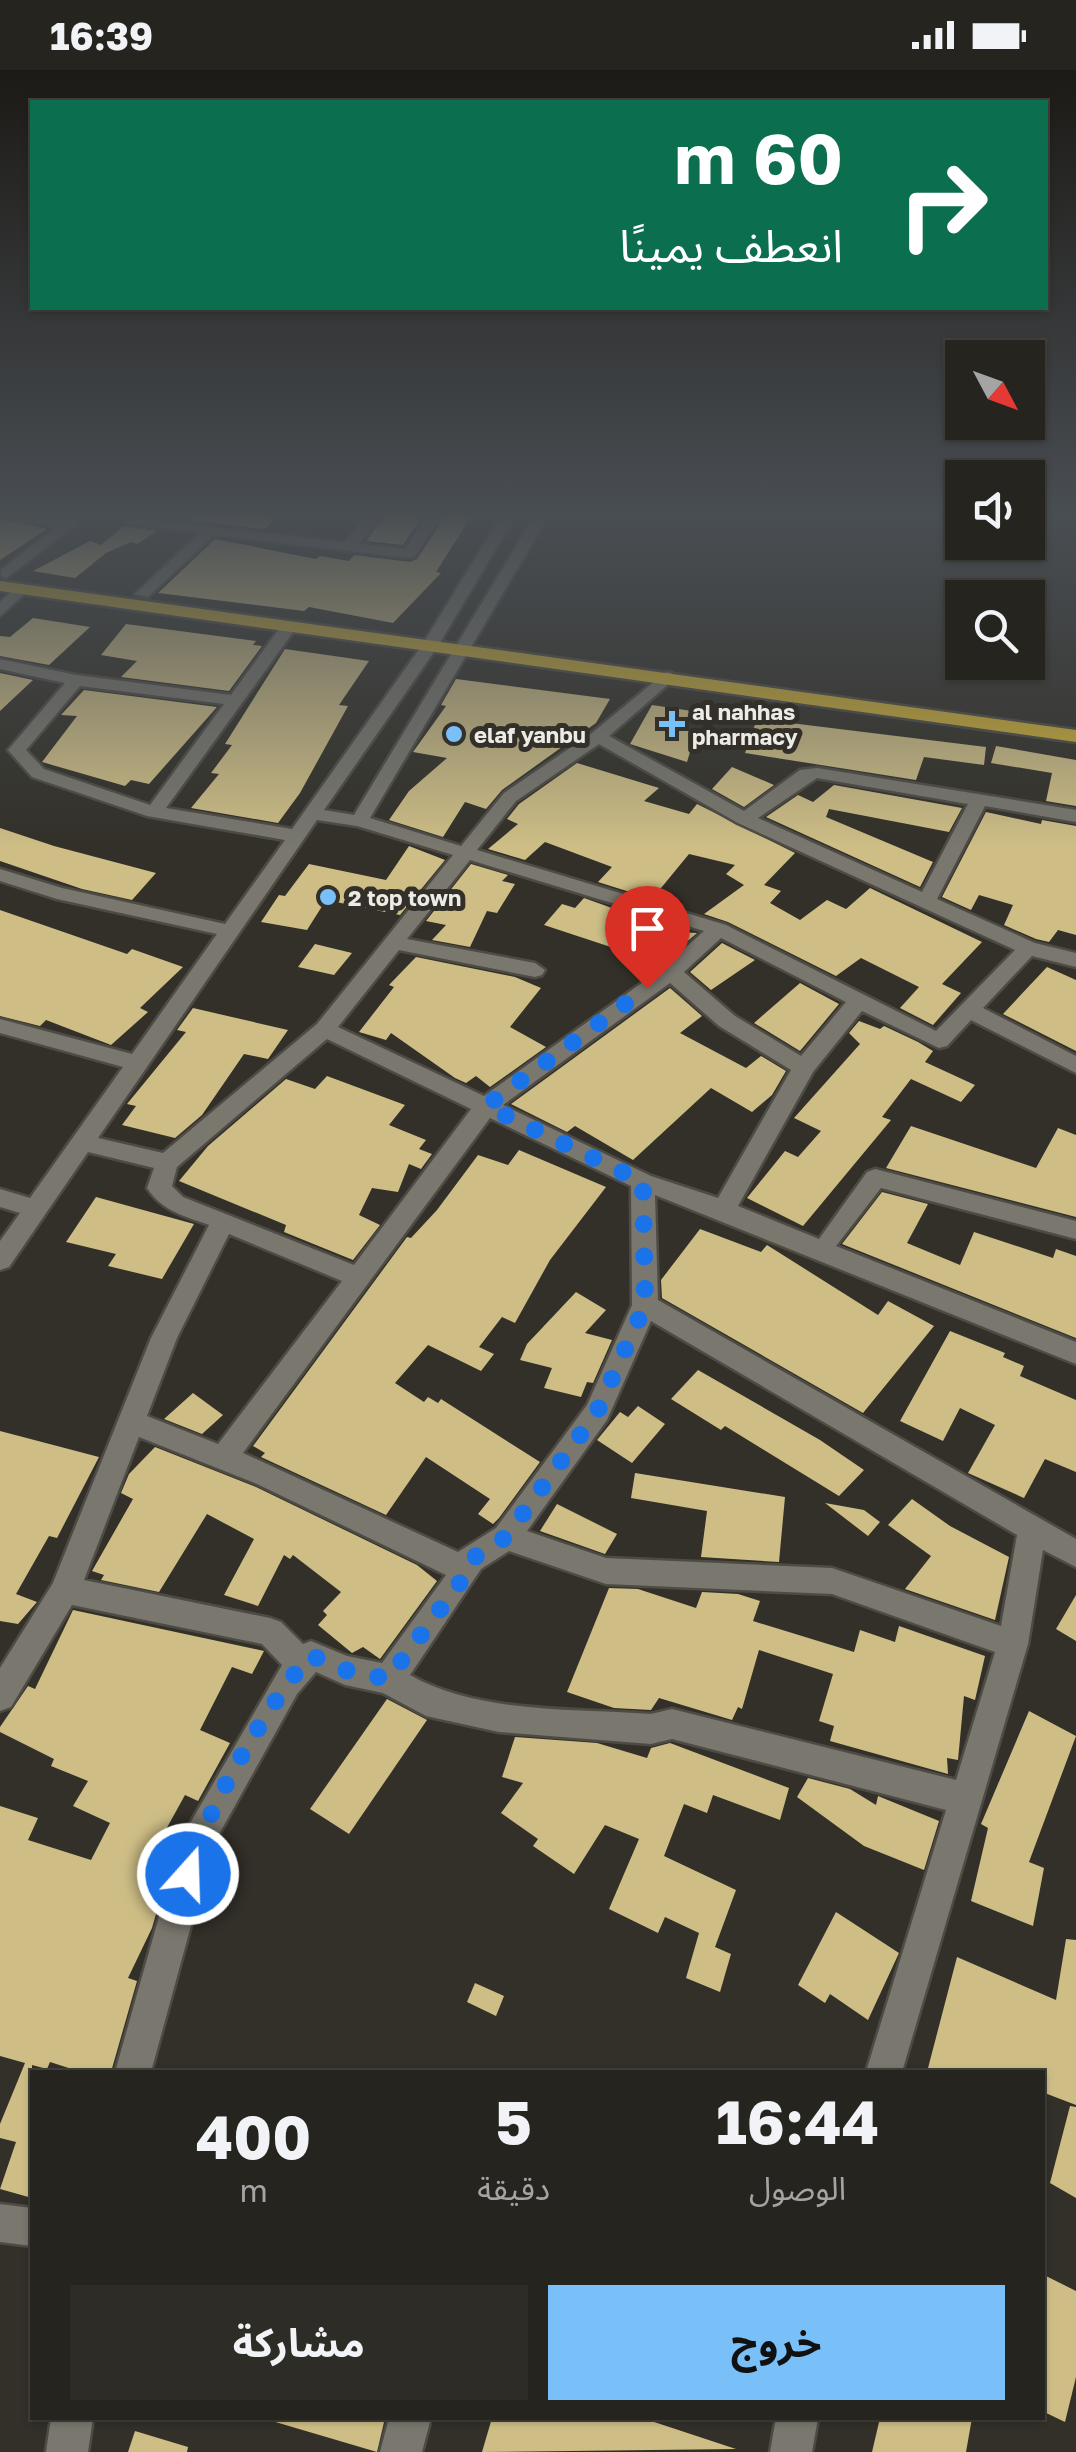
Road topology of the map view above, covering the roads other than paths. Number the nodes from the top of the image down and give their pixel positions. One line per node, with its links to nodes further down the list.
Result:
1 (289, 626): 11 (street)
2 (301, 626): 6 (highway)
3 (346, 626): 6 (highway)
4 (442, 626): 6 (street)
5 (478, 626): 7 (street)
6 (434, 640): 7 (highway); 19 (street)
7 (467, 645): 9 (highway); 12 (highway); 22 (street)
8 (0, 664): 10 (street)
9 (666, 678): 13 (highway); 14 (street)
10 (76, 680): 11 (street); 15 (street)
11 (234, 700): 18 (street)
12 (1076, 721)
13 (1076, 736)
14 (598, 737): 21 (street); 24 (street)
15 (18, 750): 16 (street); 18 (street)
16 (0, 762)
17 (980, 800): 20 (street); 21 (street); 26 (street)
18 (154, 812): 23 (street)
19 (312, 814): 22 (street); 23 (street)
20 (1076, 816)
21 (744, 819): 30 (street)
22 (359, 821): 24 (street)
23 (296, 836): 28 (street)
24 (464, 855): 27 (street); 29 (street)
25 (0, 875): 28 (street)
26 (930, 895)
27 (718, 929): 33 (street); 34 (street)
28 (230, 931): 38 (street)
29 (394, 943): 32 (street); 37 (street)
30 (1028, 948): 31 (street); 35 (street)
31 (1076, 960)
32 (535, 970)
33 (671, 972): 40 (street); 41 (street)
34 (856, 1003): 35 (street); 40 (street)
35 (971, 1011): 39 (street)
36 (0, 1026): 38 (street)
37 (325, 1029): 41 (street); 43 (street)
38 (137, 1063): 42 (street)
39 (1076, 1064)
40 (804, 1068): 47 (street)
41 (486, 1106): 44 (street); 52 (street)
42 (82, 1142): 43 (street); 46 (street)
43 (167, 1163): 48 (street)
44 (643, 1182): 47 (street); 53 (street)
45 (0, 1198): 46 (street)
46 (35, 1209): 51 (street)
47 (724, 1211): 54 (street)
48 (222, 1220): 52 (street); 55 (street)
49 (1076, 1230): 50 (street)
50 (831, 1238)
51 (0, 1260)
52 (361, 1278): 56 (street)
53 (645, 1305): 57 (street); 58 (street)
54 (1076, 1354)
55 (129, 1422): 56 (street); 61 (street)
56 (222, 1459): 60 (street)
57 (1032, 1530): 59 (street); 62 (street)
58 (506, 1537): 60 (street); 62 (street)
59 (1076, 1554)
60 (466, 1570): 64 (street)
61 (65, 1590): 63 (street); 65 (street)
62 (1013, 1644): 66 (street)
63 (302, 1664): 64 (street); 67 (street)
64 (388, 1679): 66 (street)
65 (0, 1696)
66 (966, 1799): 68 (street)
67 (134, 2070)
68 (885, 2070)
69 (0, 2223): 70 (street)
70 (30, 2227)
71 (72, 2420): 74 (street)
72 (409, 2420): 75 (street)
73 (797, 2420): 76 (street)
74 (67, 2452)
75 (400, 2452)
76 (790, 2452)

